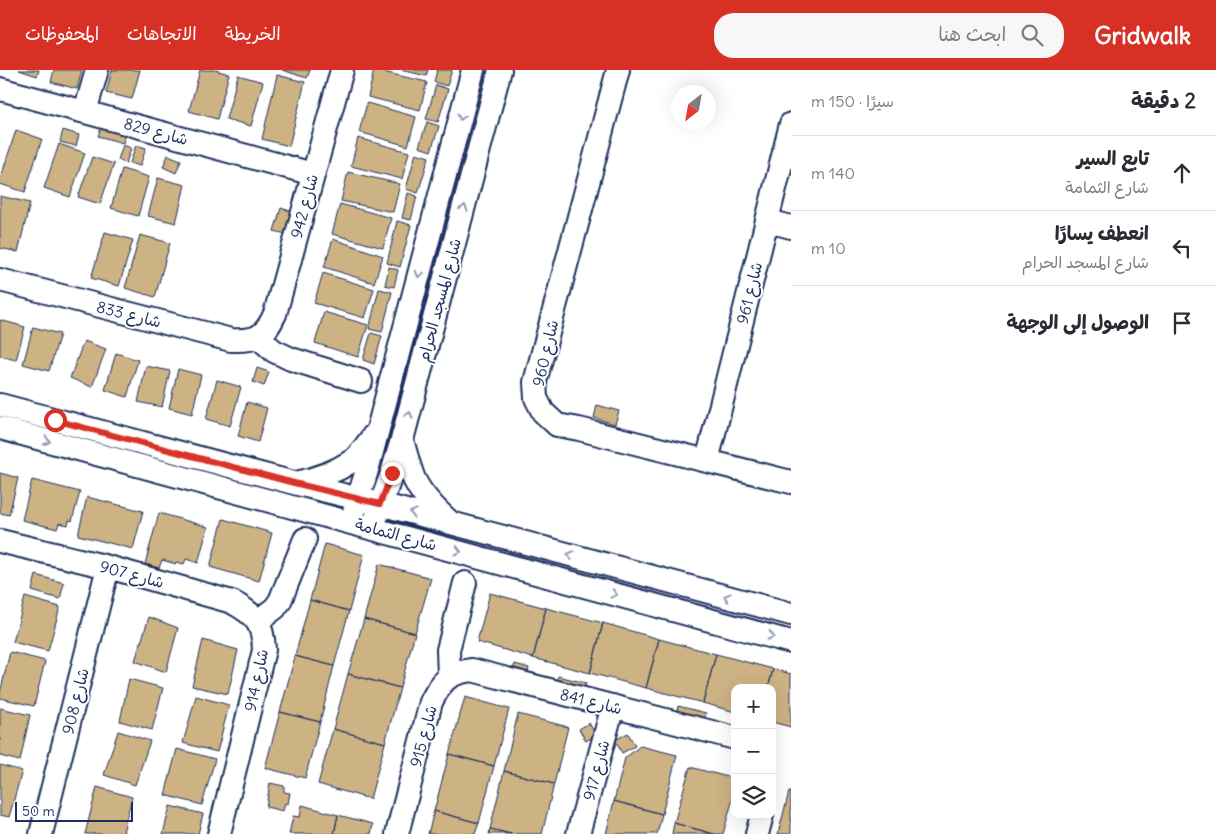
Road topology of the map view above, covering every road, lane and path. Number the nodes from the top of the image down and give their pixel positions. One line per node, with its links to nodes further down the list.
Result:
1 (97, 70): 7 (street)
2 (342, 70): 9 (street, شارع 942)
3 (473, 70): 17 (street, شارع المسجد الحرام, one-way to 17)
4 (500, 70): 18 (street, شارع المسجد الحرام, one-way to 4)
5 (618, 70): 19 (street, شارع 960)
6 (0, 89): 7 (street, شارع 829)
7 (85, 112): 9 (street, شارع 829)
8 (791, 124): 10 (street, شارع 961)
9 (313, 174): 13 (street, شارع 942)
10 (768, 220): 11 (street); 19 (street, شارع 961)
11 (791, 226)
12 (0, 280): 13 (street, شارع 833)
13 (258, 337): 14 (street)
14 (362, 381)
15 (0, 405): 21 (street, شارع الثمامة)
16 (0, 428): 23 (street, شارع الثمامة, one-way to 23)
17 (377, 432): 21 (street); 23 (street, شارع المسجد الحرام)
18 (402, 440): 22 (street, شارع المسجد الحرام); 24 (street)
19 (707, 461): 20 (street, شارع 960)
20 (791, 482)
21 (294, 483): 23 (street, شارع الثمامة)
22 (380, 504): 23 (street, شارع المسجد الحرام); 24 (street, شارع الثمامة, one-way to 22)
23 (359, 515): 31 (street, شارع الثمامة, one-way to 31)
24 (453, 524): 29 (street, شارع الثمامة, one-way to 24)
25 (305, 538): 30 (street)
26 (0, 541): 27 (street, شارع 907)
27 (108, 567): 30 (street, شارع 907); 36 (street, شارع 908)
28 (465, 583): 32 (street)
29 (791, 614)
30 (258, 621): 37 (street, شارع 914)
31 (791, 642)
32 (449, 677): 33 (street, شارع 841); 38 (street, شارع 915)
33 (613, 706): 34 (street, شارع 841); 39 (street, شارع 917)
34 (731, 737)
35 (761, 819): 40 (street)
36 (41, 834)
37 (219, 834)
38 (397, 834)
39 (578, 834)
40 (757, 834)

